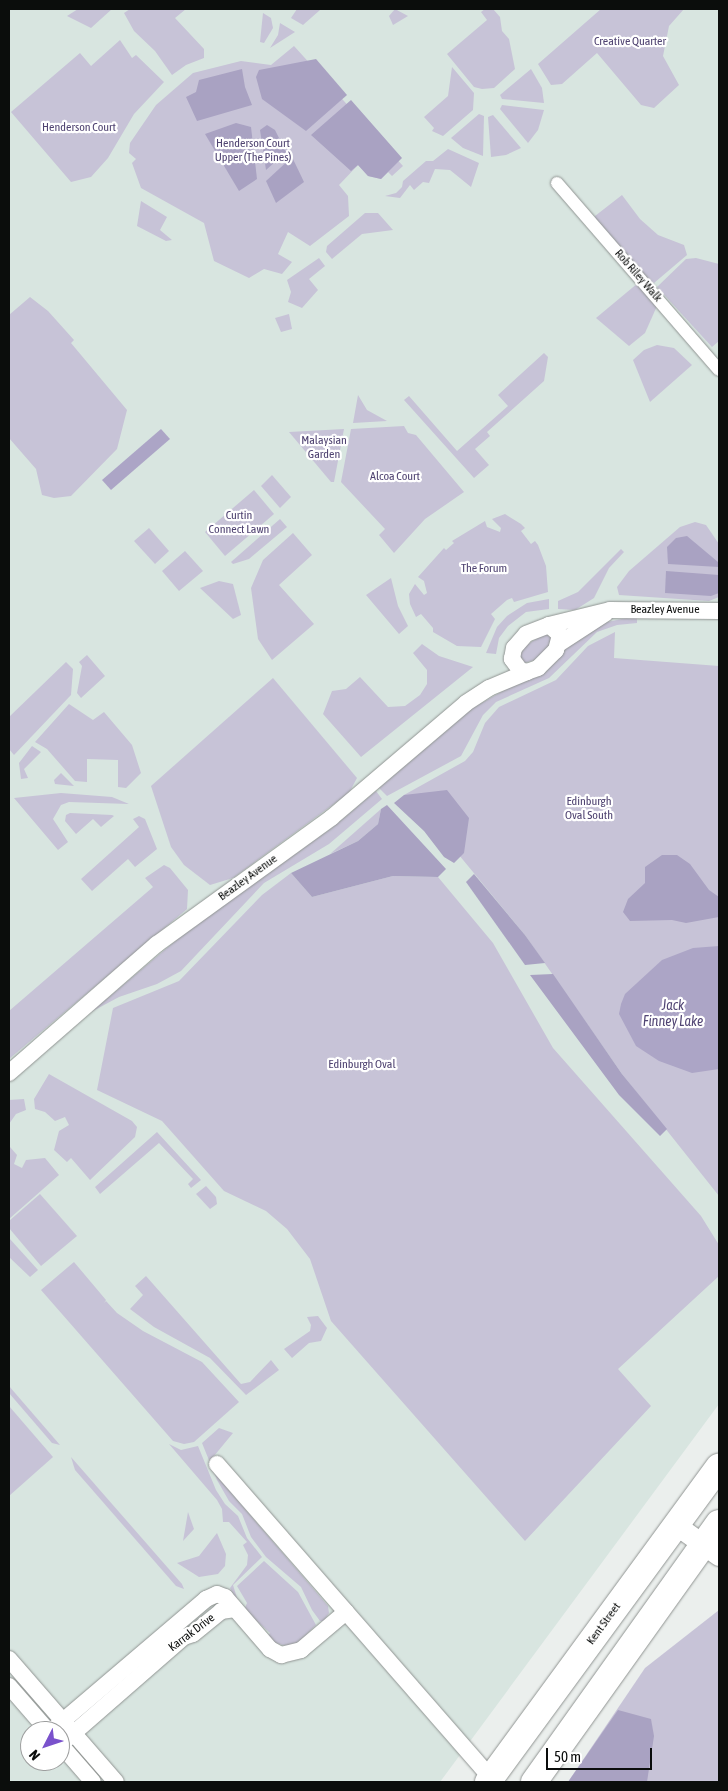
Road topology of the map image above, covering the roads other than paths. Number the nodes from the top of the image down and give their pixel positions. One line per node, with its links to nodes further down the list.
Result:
1 (557, 183): 2 (street, Rob Riley Walk)
2 (719, 370)
3 (610, 610): 4 (street, Beazley Avenue); 5 (street, Beazley Avenue); 6 (street, Beazley Avenue)
4 (719, 611)
5 (549, 625): 6 (street); 7 (street, Beazley Avenue)
6 (560, 643): 8 (street, Beazley Avenue)
7 (512, 654): 8 (street); 9 (street, Beazley Avenue)
8 (527, 672): 9 (street, Beazley Avenue)
9 (490, 688): 10 (street, Beazley Avenue)
10 (9, 1073)
11 (217, 1464): 16 (street)
12 (719, 1466): 14 (main road, Kent Street)
13 (719, 1523): 15 (main road)
14 (676, 1525): 15 (street); 24 (main road, Kent Street)
15 (712, 1551): 27 (main road)
16 (346, 1612): 21 (street, Karrak Drive); 24 (street)
17 (9, 1659): 20 (street)
18 (9, 1686): 19 (street)
19 (50, 1721)
20 (53, 1721)
21 (70, 1721)
22 (70, 1739): 26 (street)
23 (70, 1756): 25 (street)
24 (491, 1781)
25 (93, 1782)
26 (116, 1782)
27 (534, 1782)

